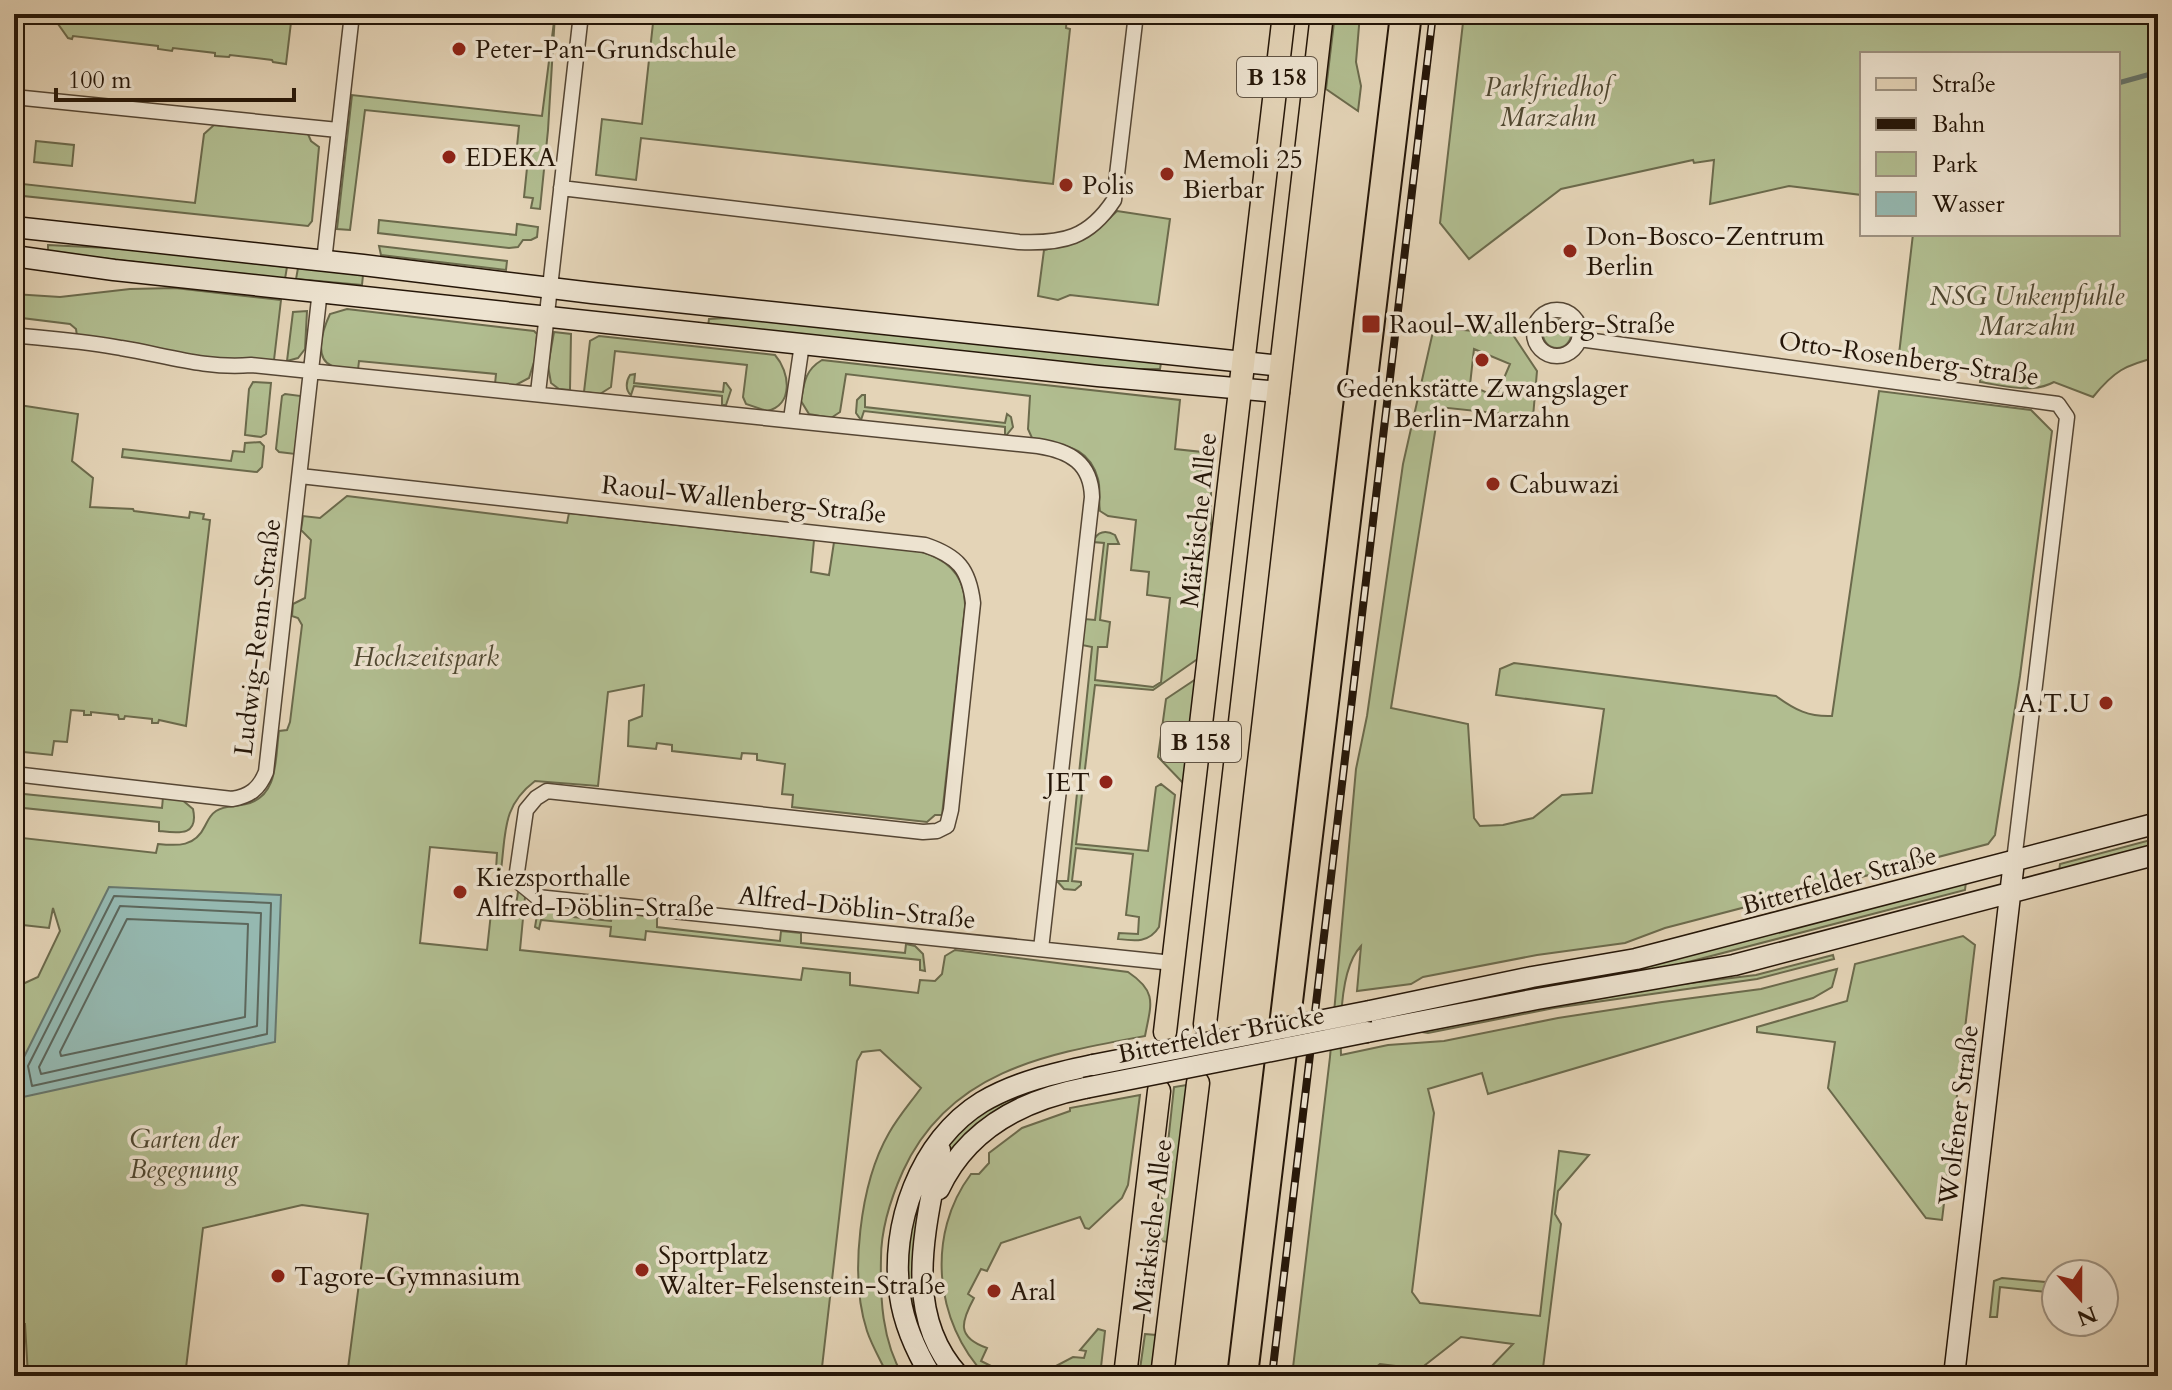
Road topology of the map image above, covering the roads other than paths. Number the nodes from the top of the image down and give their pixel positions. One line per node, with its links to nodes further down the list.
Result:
1 (352, 14): 7 (street)
2 (581, 14): 8 (street)
3 (1136, 14): 8 (street)
4 (1284, 14): 18 (main road, Märkische Allee / B 158)
5 (1322, 14): 19 (main road, B 158)
6 (14, 97): 7 (street)
7 (338, 130): 11 (street)
8 (561, 188): 12 (street)
9 (14, 227): 11 (main road)
10 (14, 256): 13 (main road)
11 (324, 261): 12 (main road)
12 (550, 288): 14 (street); 18 (main road)
13 (320, 290): 14 (main road); 20 (street, Ludwig-Renn-Straße)
14 (547, 315): 17 (main road); 23 (street)
15 (14, 335): 20 (street)
16 (1579, 339): 29 (street, Otto-Rosenberg-Straße)
17 (802, 344): 21 (main road); 24 (street)
18 (1244, 362): 19 (main road); 21 (main road, Märkische Allee / B 158)
19 (1281, 366): 22 (main road, B 158)
20 (311, 371): 23 (street); 25 (street, Ludwig-Renn-Straße)
21 (1240, 389): 22 (main road); 33 (main road, Märkische Allee / B 158)
22 (1279, 392): 37 (main road, B 158)
23 (538, 393): 24 (street)
24 (791, 419): 32 (street)
25 (300, 476): 26 (street, Ludwig-Renn-Straße); 31 (street, Raoul-Wallenberg-Straße)
26 (14, 774)
27 (2158, 823): 29 (main road, Bitterfelder Straße)
28 (2158, 854): 30 (main road)
29 (2014, 861): 30 (main road, Wolfener Straße); 34 (main road, Bitterfelder Straße)
30 (2010, 893): 35 (main road); 49 (main road, Wolfener Straße)
31 (537, 897): 32 (street, Alfred-Döblin-Straße)
32 (1041, 949): 33 (street, Alfred-Döblin-Straße)
33 (1173, 963): 38 (main road, Märkische Allee / B 158)
34 (1532, 977): 35 (main road); 36 (main road, Bitterfelder Straße)
35 (1572, 993): 42 (main road, Bitterfelder Brücke, bridge)
36 (1370, 1011): 41 (main road, Bitterfelder Brücke, bridge)
37 (1205, 1024)
38 (1165, 1032)
39 (1198, 1083): 44 (main road, Märkische Allee)
40 (1159, 1091): 43 (main road, Märkische Allee)
41 (941, 1142): 42 (main road); 45 (main road)
42 (930, 1207): 46 (main road)
43 (1132, 1319): 44 (main road); 47 (main road, Märkische Allee)
44 (1168, 1323): 48 (main road, Märkische Allee)
45 (931, 1376)
46 (959, 1376)
47 (1125, 1376)
48 (1162, 1376)
49 (1954, 1376)

